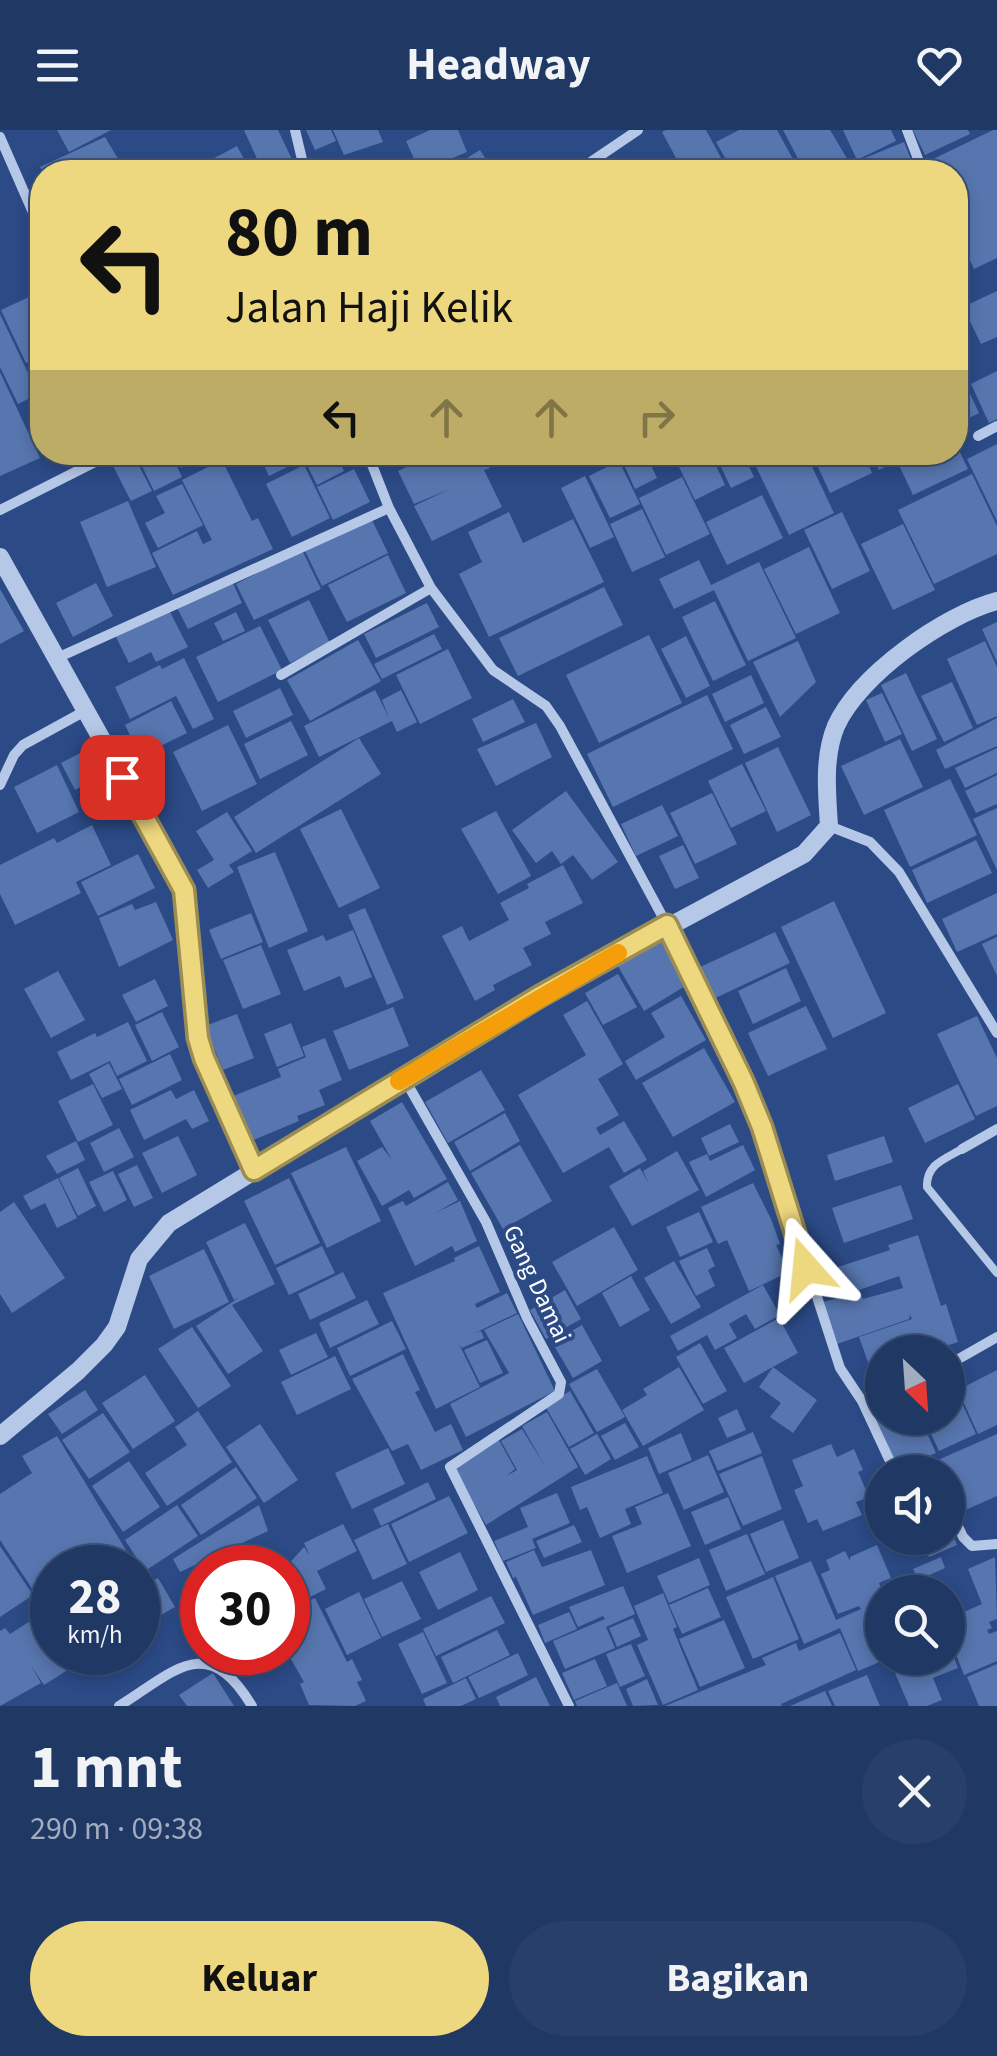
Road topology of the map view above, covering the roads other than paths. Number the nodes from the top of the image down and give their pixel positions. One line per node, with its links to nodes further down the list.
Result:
1 (295, 130): 5 (street)
2 (638, 130): 6 (street)
3 (907, 130): 7 (street)
4 (0, 137): 8 (street)
5 (302, 160)
6 (594, 160)
7 (918, 160)
8 (30, 206)
9 (997, 426): 10 (street)
10 (978, 436)
11 (83, 465): 14 (street)
12 (373, 465): 13 (street)
13 (389, 508): 16 (street); 18 (street)
14 (0, 510)
15 (0, 557): 18 (street)
16 (431, 588): 19 (street); 23 (street)
17 (997, 600): 22 (street)
18 (57, 658): 20 (street)
19 (281, 675)
20 (85, 711): 21 (street); 28 (street)
21 (0, 785)
22 (828, 826): 23 (street); 24 (street)
23 (667, 925): 25 (street); 33 (street)
24 (997, 1033)
25 (404, 1078): 28 (street); 40 (street, Gang Damai)
26 (997, 1129): 27 (street)
27 (962, 1149): 29 (lane)
28 (254, 1170): 34 (street)
29 (997, 1273)
30 (997, 1338): 31 (street)
31 (965, 1356)
32 (865, 1400): 33 (street)
33 (862, 1401): 35 (street)
34 (0, 1436)
35 (887, 1455)
36 (965, 1540): 37 (street)
37 (997, 1544)
38 (118, 1706): 39 (street)
39 (252, 1706)
40 (569, 1706)

